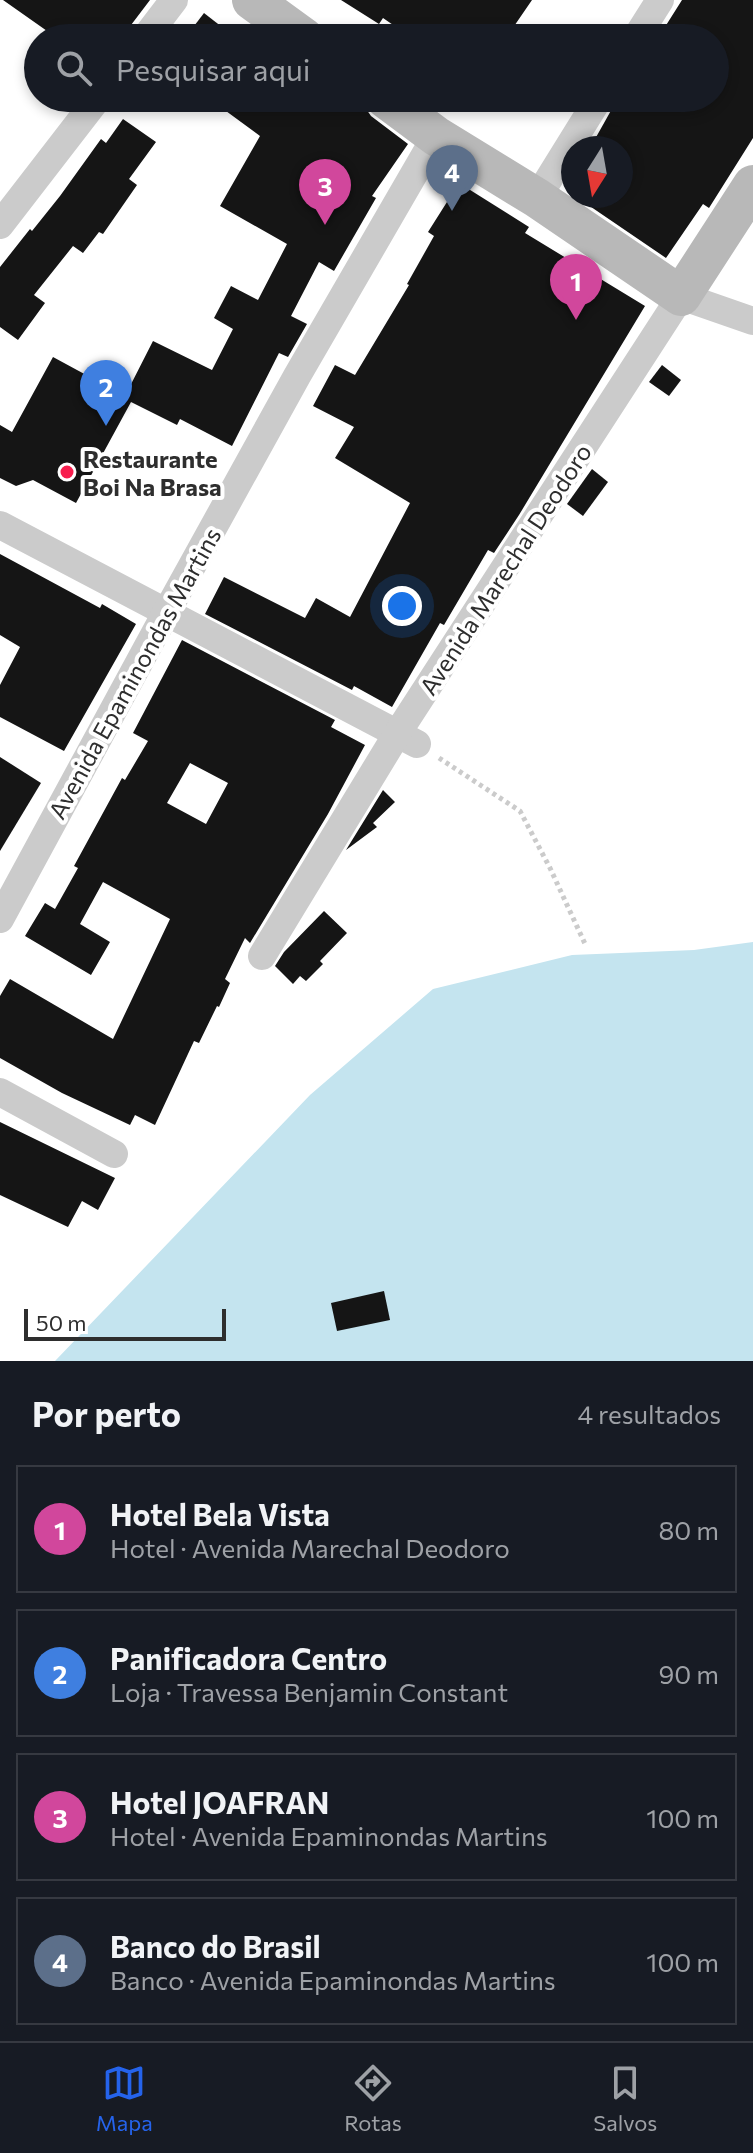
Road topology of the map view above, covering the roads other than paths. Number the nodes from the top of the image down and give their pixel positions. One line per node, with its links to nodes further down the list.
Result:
1 (174, 0): 4 (street)
2 (252, 0): 5 (main road)
3 (660, 0): 6 (street)
4 (156, 24)
5 (285, 24)
6 (645, 24)
7 (87, 112): 13 (street)
8 (404, 112): 10 (main road)
9 (590, 112): 12 (street)
10 (436, 136): 12 (main road); 17 (street, Avenida Epaminondas Martins)
11 (753, 185): 14 (main road, Avenida Marechal Deodoro)
12 (537, 198): 14 (main road)
13 (0, 225)
14 (681, 296): 15 (street); 18 (street, Avenida Marechal Deodoro)
15 (753, 321)
16 (0, 525): 17 (street)
17 (166, 613): 18 (street); 19 (street, Avenida Epaminondas Martins)
18 (407, 739): 20 (street, Avenida Marechal Deodoro)
19 (0, 919)
20 (262, 956)
21 (0, 1092): 22 (street)
22 (114, 1154)

